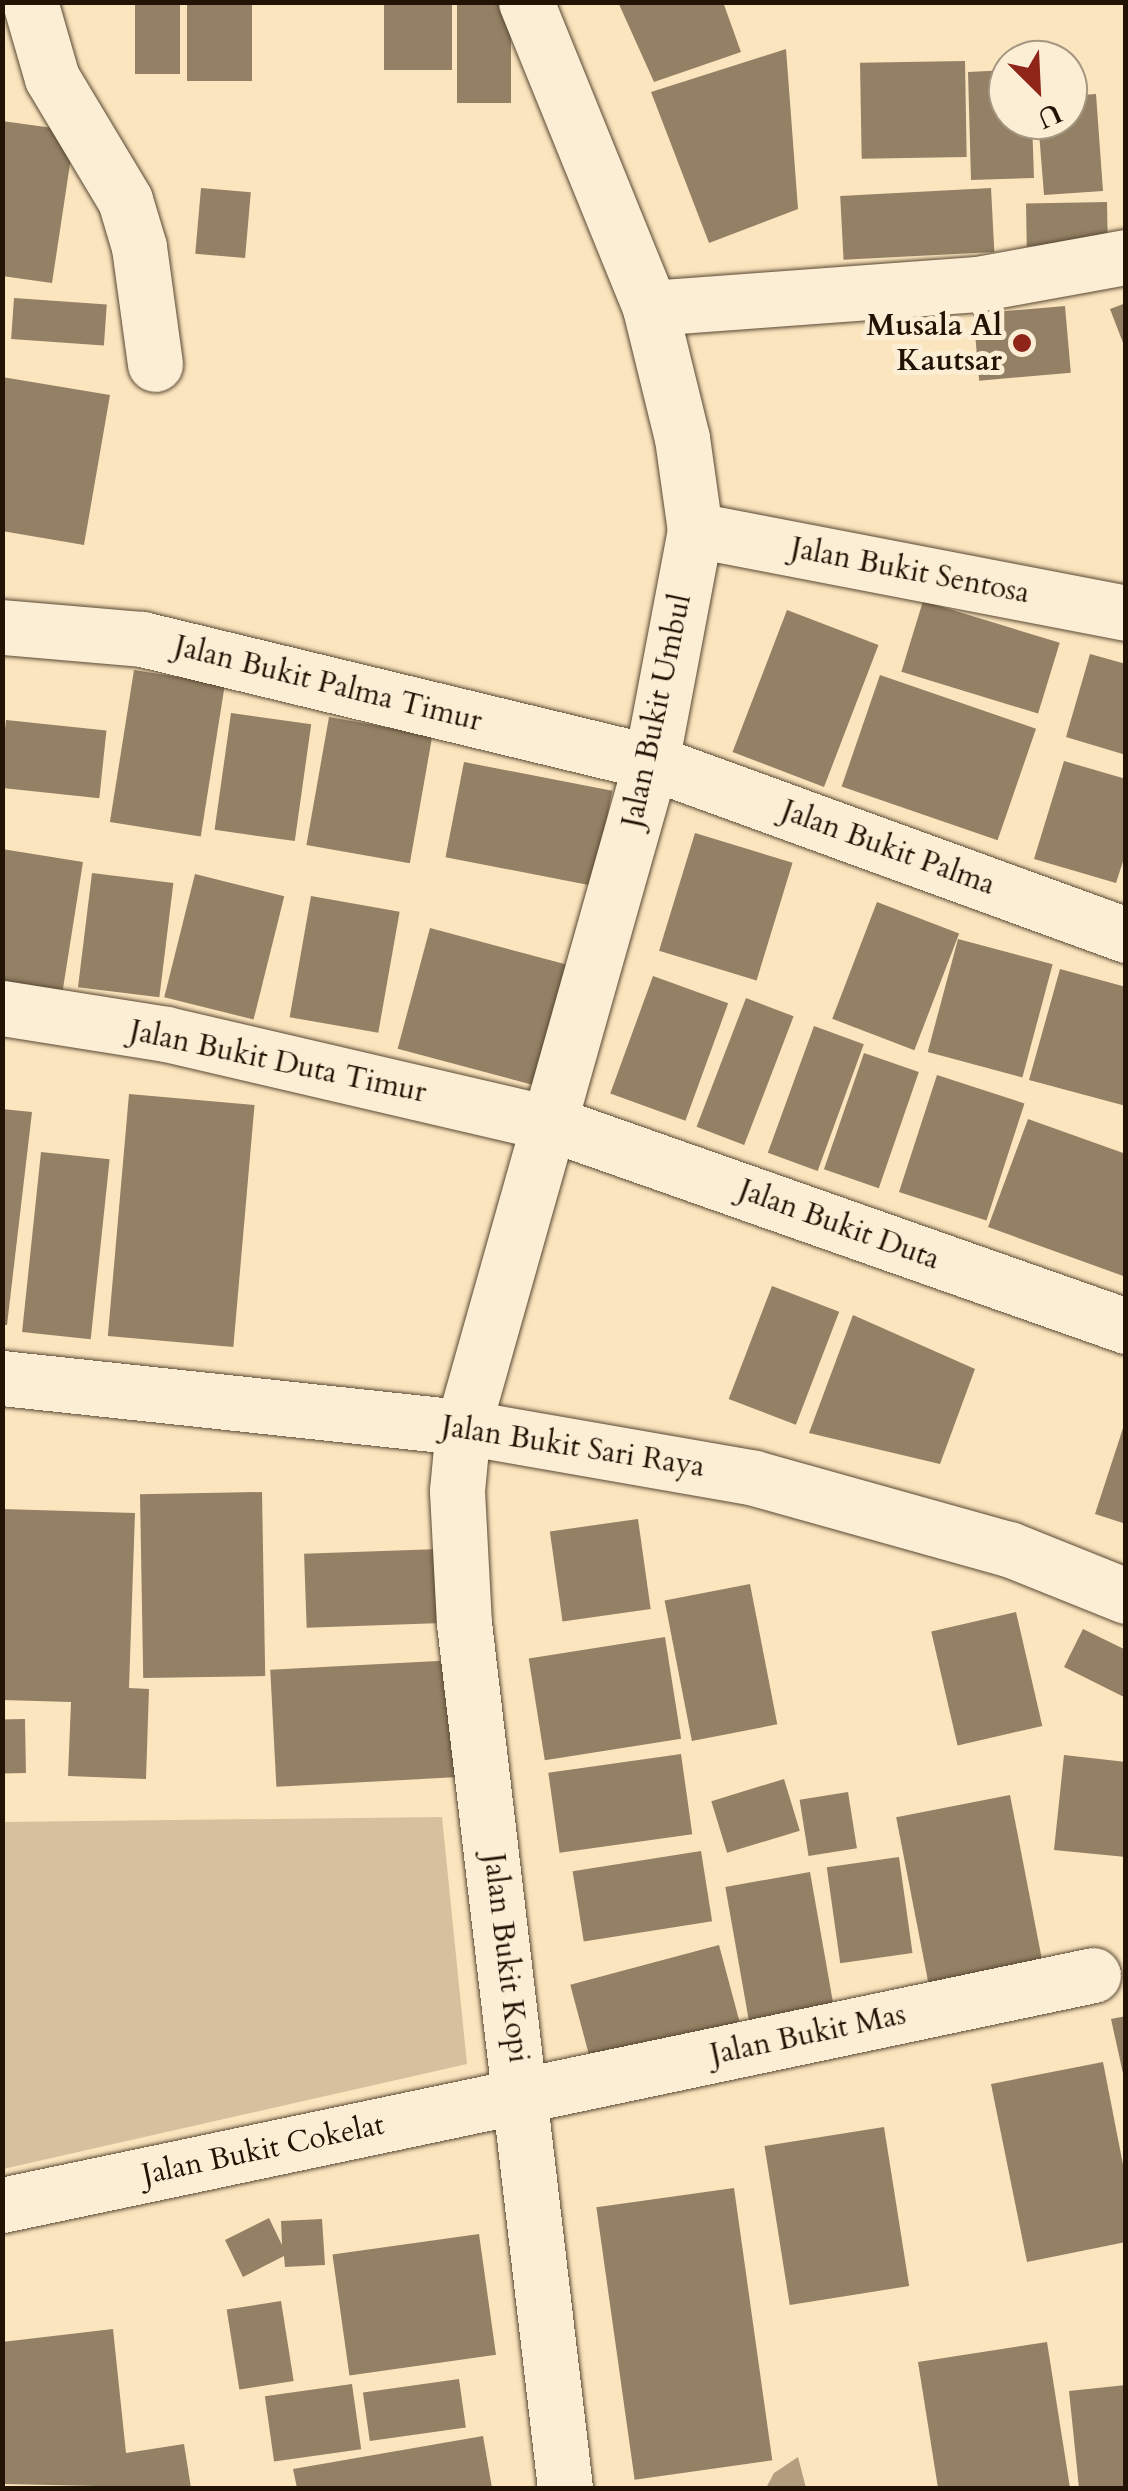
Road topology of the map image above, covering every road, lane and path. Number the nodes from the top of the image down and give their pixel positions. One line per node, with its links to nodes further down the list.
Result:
1 (30, 2): 5 (street)
2 (526, 2): 4 (street, Jalan Bukit Umbul)
3 (1126, 257): 4 (street)
4 (650, 308): 6 (street, Jalan Bukit Umbul)
5 (155, 364)
6 (695, 530): 7 (street, Jalan Bukit Sentosa); 9 (street, Jalan Bukit Umbul)
7 (1126, 613)
8 (2, 627): 9 (street, Jalan Bukit Palma Timur)
9 (651, 762): 10 (street, Jalan Bukit Palma); 12 (street, Jalan Bukit Umbul)
10 (1126, 935)
11 (2, 1008): 12 (street, Jalan Bukit Duta Timur)
12 (552, 1124): 13 (street, Jalan Bukit Duta); 15 (street, Jalan Bukit Umbul)
13 (1126, 1326)
14 (2, 1378): 15 (street, Jalan Bukit Sari Raya)
15 (464, 1427): 16 (street, Jalan Bukit Sari Raya); 18 (street, Jalan Bukit Kopi)
16 (1126, 1596)
17 (1093, 1975): 18 (street, Jalan Bukit Mas)
18 (523, 2095): 19 (street, Jalan Bukit Cokelat); 20 (street, Jalan Bukit Kopi)
19 (2, 2205)
20 (565, 2488)

